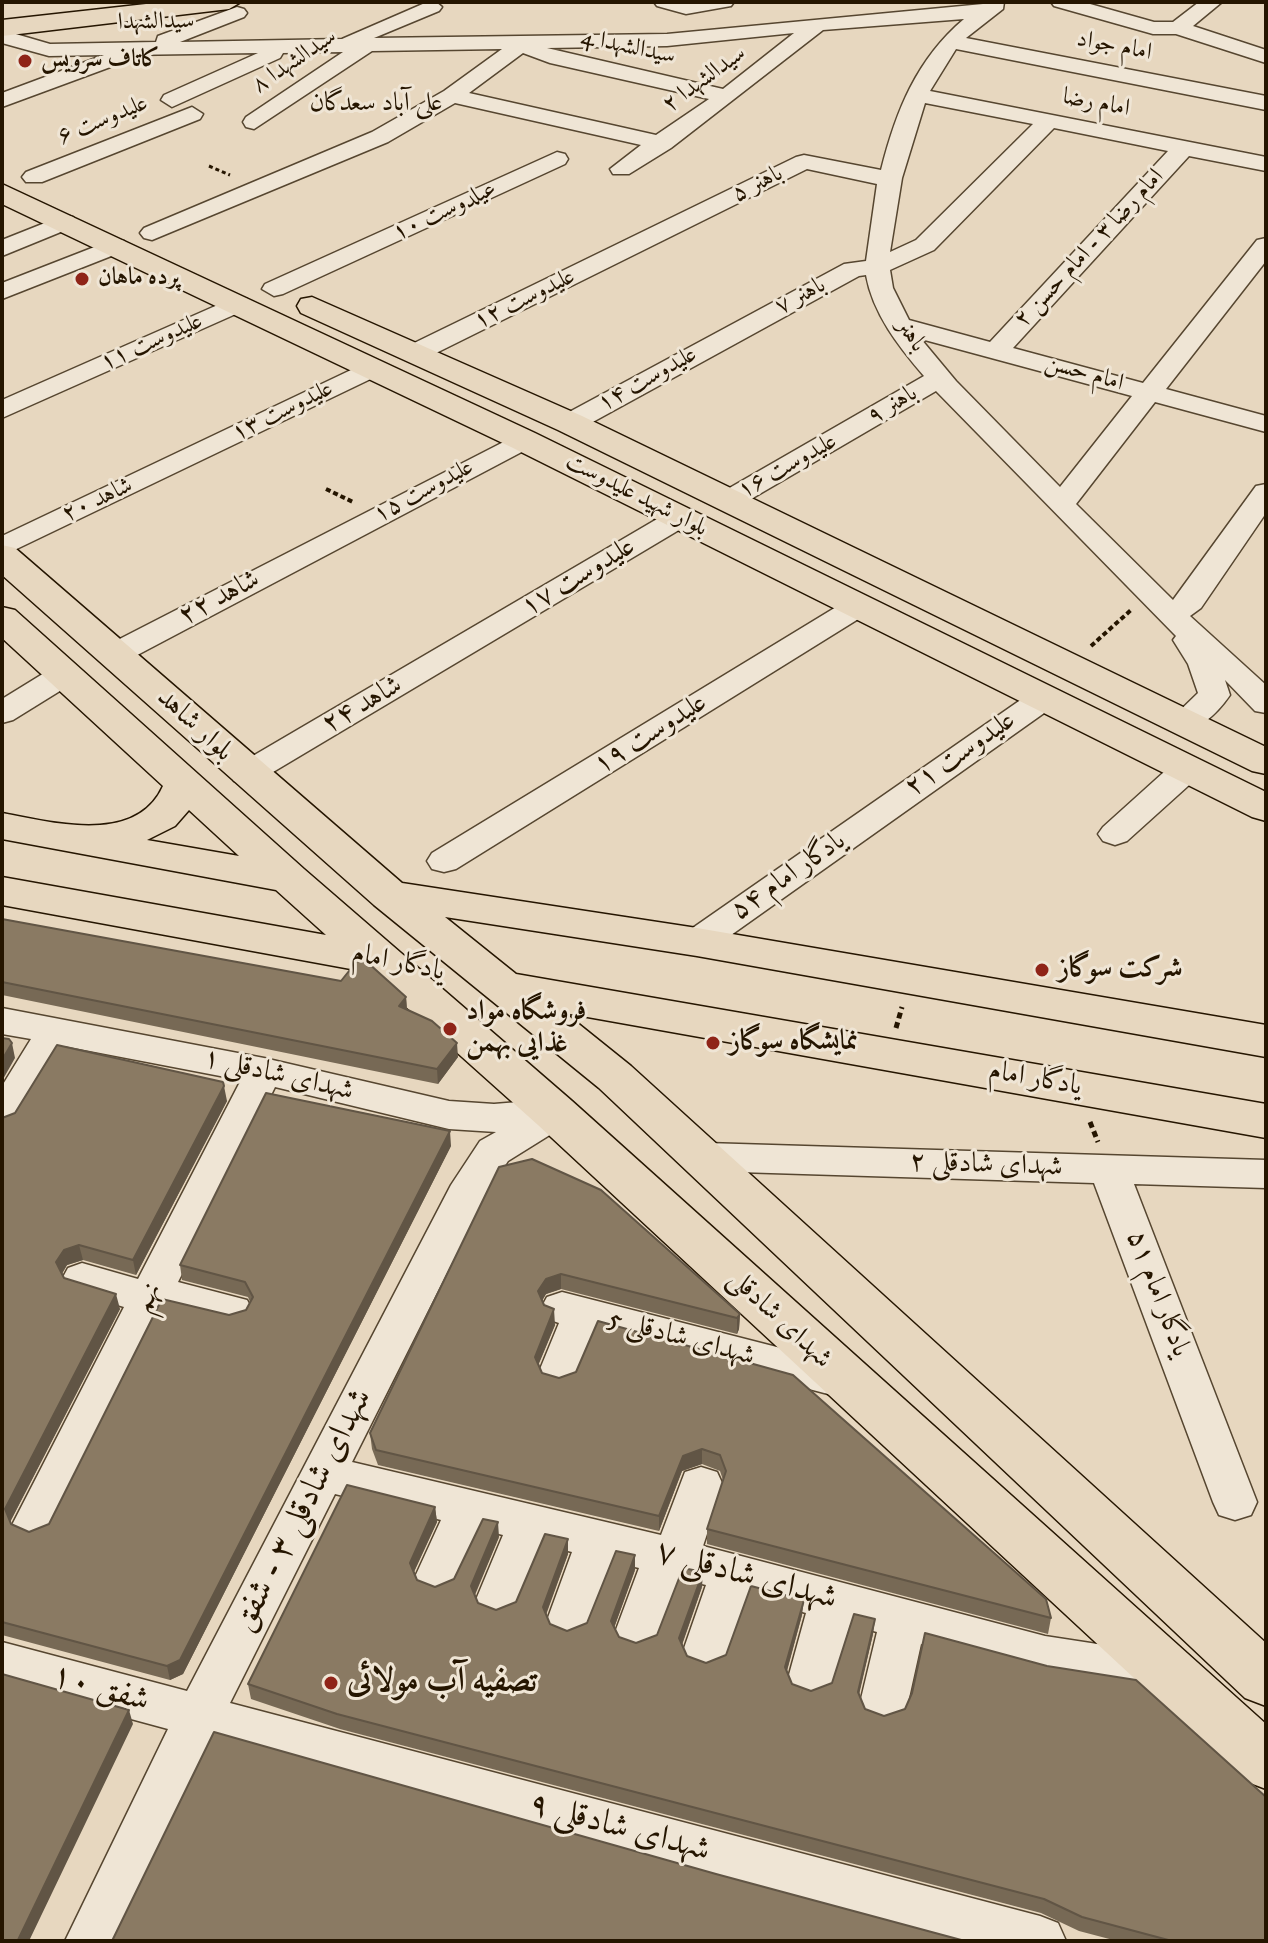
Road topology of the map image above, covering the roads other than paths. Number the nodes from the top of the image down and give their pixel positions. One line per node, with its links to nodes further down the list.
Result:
1 (22, 2): 7 (main road)
2 (664, 2): 3 (street)
3 (724, 2)
4 (822, 2): 11 (street)
5 (1061, 2): 14 (street)
6 (1212, 2): 14 (street)
7 (2, 4)
8 (233, 7): 13 (main road); 21 (street)
9 (432, 7): 19 (street)
10 (992, 8): 11 (street, سیدالشهدا); 16 (street, باهنر)
11 (877, 19): 12 (street, سیدالشهدا)
12 (816, 26): 17 (street, سیدالشهدا); 25 (street, سیدالشهدا ۲)
13 (2, 28)
14 (1178, 28): 22 (street)
15 (2, 36): 21 (street, سیدالشهدا)
16 (952, 42): 23 (street, باهنر); 28 (street, امام جواد)
17 (521, 45): 18 (street, سیدالشهدا); 24 (street); 25 (street, سیدالشهدا 4)
18 (365, 46): 19 (street, سیدالشهدا); 31 (street, سیدالشهدا ۸)
19 (336, 47): 20 (street, سیدالشهدا)
20 (288, 48): 21 (street, سیدالشهدا); 27 (street)
21 (140, 50): 26 (street)
22 (1266, 57)
23 (915, 94): 30 (street, امام رضا); 39 (street, باهنر)
24 (452, 96): 32 (street); 42 (street)
25 (727, 96): 32 (street, سیدالشهدا ۲)
26 (2, 100)
27 (172, 100)
28 (1266, 103)
29 (192, 114): 38 (street, علیدوست ۶)
30 (1049, 121): 33 (street, امام رضا); 47 (street, باهنر ۷)
31 (254, 122)
32 (663, 143): 37 (street, سیدالشهدا ۲)
33 (1184, 148): 36 (street, امام رضا); 55 (street, امام رضا ۳ - امام حسن ۲)
34 (557, 159): 48 (street, عیلدوست ۱۰)
35 (2, 162): 38 (main road, بلوار شهید علیدوست)
36 (1266, 164)
37 (621, 169)
38 (34, 177): 42 (main road, بلوار شهید علیدوست)
39 (889, 179): 45 (street, باهنر ۵); 47 (street, باهنر)
40 (2, 193): 41 (main road, بلوار شهید علیدوست)
41 (65, 222): 44 (main road, بلوار شهید علیدوست); 46 (street)
42 (152, 233): 48 (main road, بلوار شهید علیدوست)
43 (1266, 245): 59 (street)
44 (115, 246): 49 (street); 50 (main road, بلوار شهید علیدوست)
45 (635, 247): 56 (street, علیدوست ۱۲)
46 (2, 249)
47 (878, 267): 51 (street, باهنر); 53 (street, باهنر ۷)
48 (274, 289): 52 (main road, بلوار شهید علیدوست)
49 (2, 292)
50 (238, 304): 54 (main road, بلوار شهید علیدوست); 60 (street, علیدوست ۱۱)
51 (902, 326): 55 (street, امام حسن); 58 (street, باهنر)
52 (363, 329): 54 (main road); 56 (main road, بلوار شهید علیدوست)
53 (727, 336): 61 (street, علیدوست ۱۴)
54 (326, 346): 57 (main road, بلوار شهید علیدوست)
55 (997, 350): 59 (street, امام حسن)
56 (415, 353): 61 (main road, بلوار شهید علیدوست)
57 (372, 368): 64 (main road, بلوار شهید علیدوست); 65 (street, علیدوست ۱۳)
58 (939, 378): 63 (street, باهنر ۹); 68 (street, باهنر)
59 (1148, 392): 62 (street, امام حسن); 68 (street)
60 (2, 410)
61 (570, 423): 67 (main road, بلوار شهید علیدوست)
62 (1266, 424)
63 (846, 434): 67 (street, علیدوست ۱۶)
64 (523, 440): 69 (main road, بلوار شهید علیدوست); 70 (street, علیدوست ۱۵)
65 (195, 455): 71 (street, شاهد ۲۰)
66 (1266, 492): 74 (street)
67 (729, 500): 82 (main road, بلوار شهید علیدوست)
68 (1061, 504): 74 (street, باهنر)
69 (679, 518): 73 (main road, بلوار شهید علیدوست); 76 (street, علیدوست ۱۷)
70 (325, 544): 77 (street, شاهد ۲۲)
71 (2, 547)
72 (2, 556): 77 (main road, بلوار شاهد)
73 (857, 607): 79 (main road, بلوار شهید علیدوست); 92 (street, علیدوست ۱۹)
74 (1171, 616): 80 (street, باهنر); 82 (street, باهنر)
75 (2, 618): 78 (main road, بلوار شاهد)
76 (479, 637): 85 (street, شاهد ۲۴)
77 (115, 654): 85 (main road, بلوار شاهد)
78 (65, 674): 81 (street); 86 (main road, بلوار شاهد)
79 (1043, 699): 84 (main road, بلوار شهید علیدوست); 88 (street, علیدوست ۲۱)
80 (1266, 704)
81 (2, 713)
82 (1184, 722): 83 (main road, بلوار شهید علیدوست)
83 (1266, 762)
84 (1186, 770): 87 (main road, بلوار شهید علیدوست); 90 (street)
85 (246, 774): 95 (main road, بلوار شاهد)
86 (184, 783): 91 (main road); 93 (main road, بلوار شاهد)
87 (1265, 810)
88 (880, 812): 98 (street, یادگار امام ۵۴)
89 (2, 826): 91 (main road)
90 (1115, 834)
91 (72, 839): 93 (main road)
92 (444, 861)
93 (277, 877): 95 (main road); 97 (main road); 99 (main road, شهدای شادقلی)
94 (2, 891): 97 (main road, یادگار امام)
95 (388, 894): 96 (main road); 100 (main road)
96 (558, 920): 98 (main road); 100 (main road)
97 (222, 930): 99 (main road, یادگار امام)
98 (697, 942): 104 (main road)
99 (379, 959): 100 (main road, یادگار امام); 107 (main road, شهدای شادقلی)
100 (521, 990): 101 (main road, یادگار امام); 106 (main road)
101 (689, 1018): 106 (main road); 109 (main road, یادگار امام)
102 (2, 1021): 103 (street, شهدای شادقلی ۱)
103 (56, 1029): 105 (street, شهدای شادقلی ۱); 108 (street)
104 (1266, 1041)
105 (264, 1071): 107 (street, شهدای شادقلی ۱); 114 (street, نهم)
106 (615, 1077): 110 (main road)
107 (555, 1113): 117 (main road, شهدای شادقلی); 118 (street, شهدای شادقلی ۳ - شفق)
108 (2, 1117)
109 (1266, 1121)
110 (706, 1157): 111 (street, شهدای شادقلی ۲); 136 (main road)
111 (1109, 1170): 112 (street, شهدای شادقلی ۲); 120 (street, یادگار امام ۵۱)
112 (1266, 1174)
113 (82, 1279): 114 (street)
114 (150, 1295): 115 (street); 123 (street, نهم)
115 (232, 1311)
116 (559, 1374): 117 (street, شهدای شادقلی 5)
117 (847, 1382): 135 (main road, شهدای شادقلی)
118 (323, 1473): 121 (street, شهدای شادقلی ۷); 139 (street, شهدای شادقلی ۳ - شفق)
119 (701, 1485): 125 (street)
120 (1235, 1502)
121 (469, 1508): 122 (street, شهدای شادقلی ۷); 127 (street)
122 (531, 1522): 124 (street, شهدای شادقلی ۷); 129 (street)
123 (34, 1525)
124 (599, 1539): 125 (street, شهدای شادقلی ۷); 131 (street)
125 (672, 1557): 126 (street, شهدای شادقلی ۷); 132 (street)
126 (733, 1573): 128 (street, شهدای شادقلی ۷); 133 (street)
127 (437, 1579)
128 (833, 1600): 130 (street, شهدای شادقلی ۷); 137 (street)
129 (498, 1602)
130 (903, 1619): 135 (street, شهدای شادقلی ۷); 138 (street)
131 (569, 1623)
132 (637, 1635)
133 (706, 1654)
134 (2, 1663): 139 (street, شفق ۱۰)
135 (1169, 1676): 140 (main road, شهدای شادقلی)
136 (1266, 1680)
137 (811, 1682)
138 (883, 1707)
139 (198, 1718): 141 (street, شهدای شادقلی ۹); 142 (street, شهدای شادقلی ۳ - شفق)
140 (1266, 1762)
141 (954, 1930): 143 (street, شهدای شادقلی ۹)
142 (91, 1941)
143 (1040, 1941)

